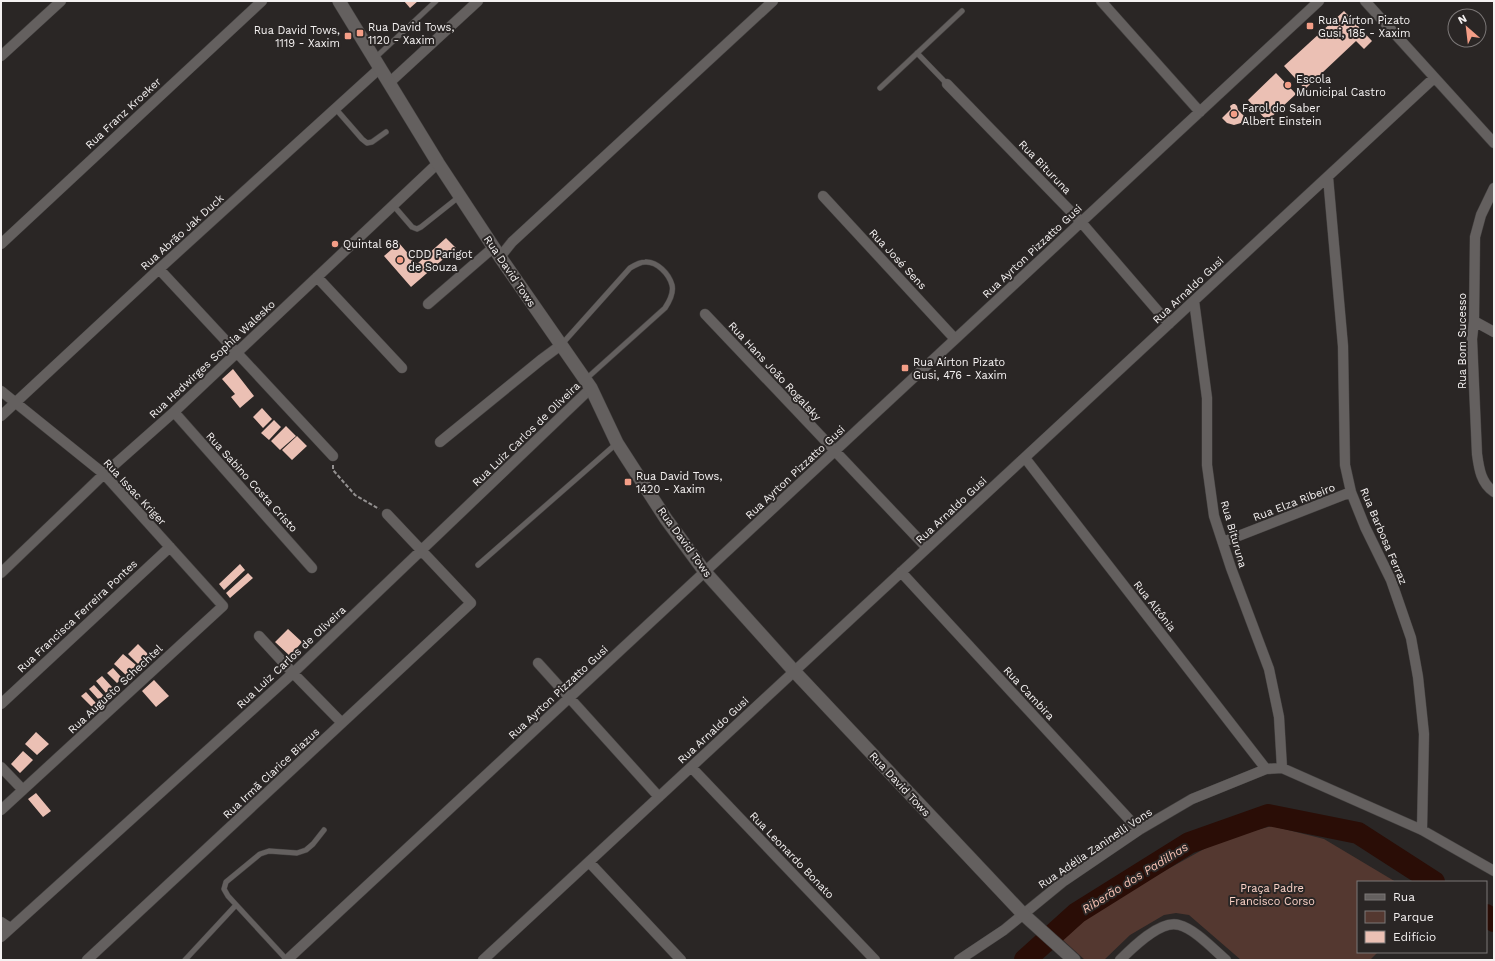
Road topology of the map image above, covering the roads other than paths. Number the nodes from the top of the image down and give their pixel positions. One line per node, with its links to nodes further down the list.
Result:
1 (61, 1): 12 (street)
2 (262, 1): 29 (street, Rua Franz Kroeker)
3 (339, 1): 13 (street, Rua David Tows)
4 (436, 1): 13 (lane)
5 (478, 1): 15 (street)
6 (773, 1): 30 (street)
7 (1101, 1): 19 (street)
8 (1319, 1): 19 (street, Rua Ayrton Pizzatto Gusi)
9 (1364, 1): 14 (street)
10 (962, 11): 11 (lane)
11 (917, 53): 16 (lane); 17 (lane)
12 (1, 56)
13 (377, 63): 15 (street, Rua David Tows); 18 (street, Rua Abrão Jak Duck)
14 (1434, 78): 21 (street); 23 (street, Rua Arnaldo Gusi)
15 (389, 83): 22 (street, Rua David Tows)
16 (947, 84): 28 (street, Rua Bituruna)
17 (880, 88)
18 (335, 108): 20 (lane); 31 (street, Rua Abrão Jak Duck)
19 (1200, 112): 28 (street, Rua Ayrton Pizzatto Gusi)
20 (386, 132)
21 (1494, 143)
22 (438, 162): 25 (street, Rua David Tows); 27 (street, Rua Hedwirges Sophia Walesko)
23 (1328, 177): 33 (street, Rua Arnaldo Gusi); 54 (street, Rua Barbosa Ferraz)
24 (1494, 188): 36 (street, Rua Bom Sucesso)
25 (460, 196): 27 (lane); 30 (street, Rua David Tows)
26 (824, 196): 39 (street, Rua José Sens)
27 (393, 205): 32 (street, Rua Hedwirges Sophia Walesko)
28 (1081, 222): 37 (street, Rua Bituruna); 39 (street, Rua Ayrton Pizzatto Gusi)
29 (1, 244)
30 (497, 252): 34 (street); 40 (street, Rua David Tows)
31 (159, 269): 41 (street); 45 (street, Rua Abrão Jak Duck)
32 (317, 277): 41 (street, Rua Hedwirges Sophia Walesko); 42 (street)
33 (1194, 301): 37 (street, Rua Arnaldo Gusi); 57 (street, Rua Bituruna)
34 (428, 304)
35 (705, 314): 50 (street, Rua Hans João Rogalsky)
36 (1474, 321): 38 (street); 55 (street, Rua Bom Sucesso)
37 (1169, 324): 52 (street, Rua Arnaldo Gusi)
38 (1494, 332)
39 (955, 339): 50 (street, Rua Ayrton Pizzatto Gusi)
40 (561, 345): 43 (street, Rua David Tows); 43 (lane); 48 (street)
41 (236, 353): 46 (street, Rua Hedwirges Sophia Walesko); 51 (street)
42 (402, 368)
43 (588, 384): 49 (street, Rua David Tows); 60 (street, Rua Luiz Carlos de Oliveira)
44 (1, 391): 45 (street, Rua Issac Kriger)
45 (15, 402): 47 (street, Rua Abrão Jak Duck); 53 (street, Rua Issac Kriger)
46 (174, 412): 53 (street, Rua Hedwirges Sophia Walesko); 62 (street, Rua Sabino Costa Cristo)
47 (1, 416)
48 (440, 442)
49 (617, 443): 61 (lane); 63 (street, Rua David Tows)
50 (835, 451): 59 (street, Rua Hans João Rogalsky); 63 (street, Rua Ayrton Pizzatto Gusi)
51 (332, 456)
52 (1025, 458): 59 (street, Rua Arnaldo Gusi); 77 (street, Rua Altônia)
53 (104, 474): 58 (street, Rua Issac Kriger); 65 (street, Rua Hedwirges Sophia Walesko)
54 (1351, 492): 57 (street, Rua Elza Ribeiro); 83 (street, Rua Barbosa Ferraz)
55 (1494, 492)
56 (387, 514): 60 (street)
57 (1222, 542): 76 (street, Rua Bituruna)
58 (170, 546): 66 (street, Rua Issac Kriger); 72 (street, Rua Francisca Ferreira Pontes)
59 (927, 548): 64 (street, Rua Arnaldo Gusi)
60 (420, 551): 70 (street, Rua Luiz Carlos de Oliveira); 73 (street, Rua Irmã Clarice Biazus)
61 (478, 565)
62 (312, 568)
63 (705, 572): 69 (street, Rua David Tows); 71 (street, Rua Ayrton Pizzatto Gusi)
64 (901, 572): 69 (street, Rua Arnaldo Gusi); 82 (street, Rua Cambira)
65 (1, 573)
66 (223, 606): 78 (street, Rua Augusto Schechtel)
67 (259, 636): 70 (street)
68 (538, 663): 71 (street)
69 (794, 671): 75 (street, Rua Arnaldo Gusi); 87 (street, Rua David Tows)
70 (293, 673): 73 (street); 89 (street, Rua Luiz Carlos de Oliveira)
71 (570, 698): 79 (street); 93 (street, Rua Ayrton Pizzatto Gusi)
72 (1, 704)
73 (342, 723): 91 (street, Rua Irmã Clarice Biazus)
74 (1, 767): 78 (street)
75 (691, 767): 79 (street, Rua Arnaldo Gusi); 96 (street, Rua Leonardo Bonato)
76 (1282, 768): 77 (street, Rua Adélia Zaninelli Vons); 83 (street, Rua Adélia Zaninelli Vons)
77 (1266, 769): 82 (street, Rua Adélia Zaninelli Vons)
78 (23, 790): 80 (street, Rua Augusto Schechtel)
79 (659, 797): 84 (street, Rua Arnaldo Gusi)
80 (1, 810)
81 (324, 830): 86 (lane)
82 (1139, 830): 87 (street, Rua Adélia Zaninelli Vons)
83 (1422, 830): 85 (street, Rua Adélia Zaninelli Vons)
84 (589, 862): 94 (street, Rua Arnaldo Gusi); 95 (street)
85 (1494, 871)
86 (236, 905): 92 (lane); 93 (lane)
87 (1023, 914): 97 (street, Rua Adélia Zaninelli Vons); 98 (street, Rua David Tows)
88 (1, 922): 89 (street)
89 (10, 928): 90 (street, Rua Luiz Carlos de Oliveira)
90 (1, 937)
91 (87, 960)
92 (185, 960)
93 (287, 960)
94 (483, 960)
95 (681, 960)
96 (875, 960)
97 (960, 960)
98 (1074, 960)
99 (1120, 960): 100 (street)
100 (1226, 960)

